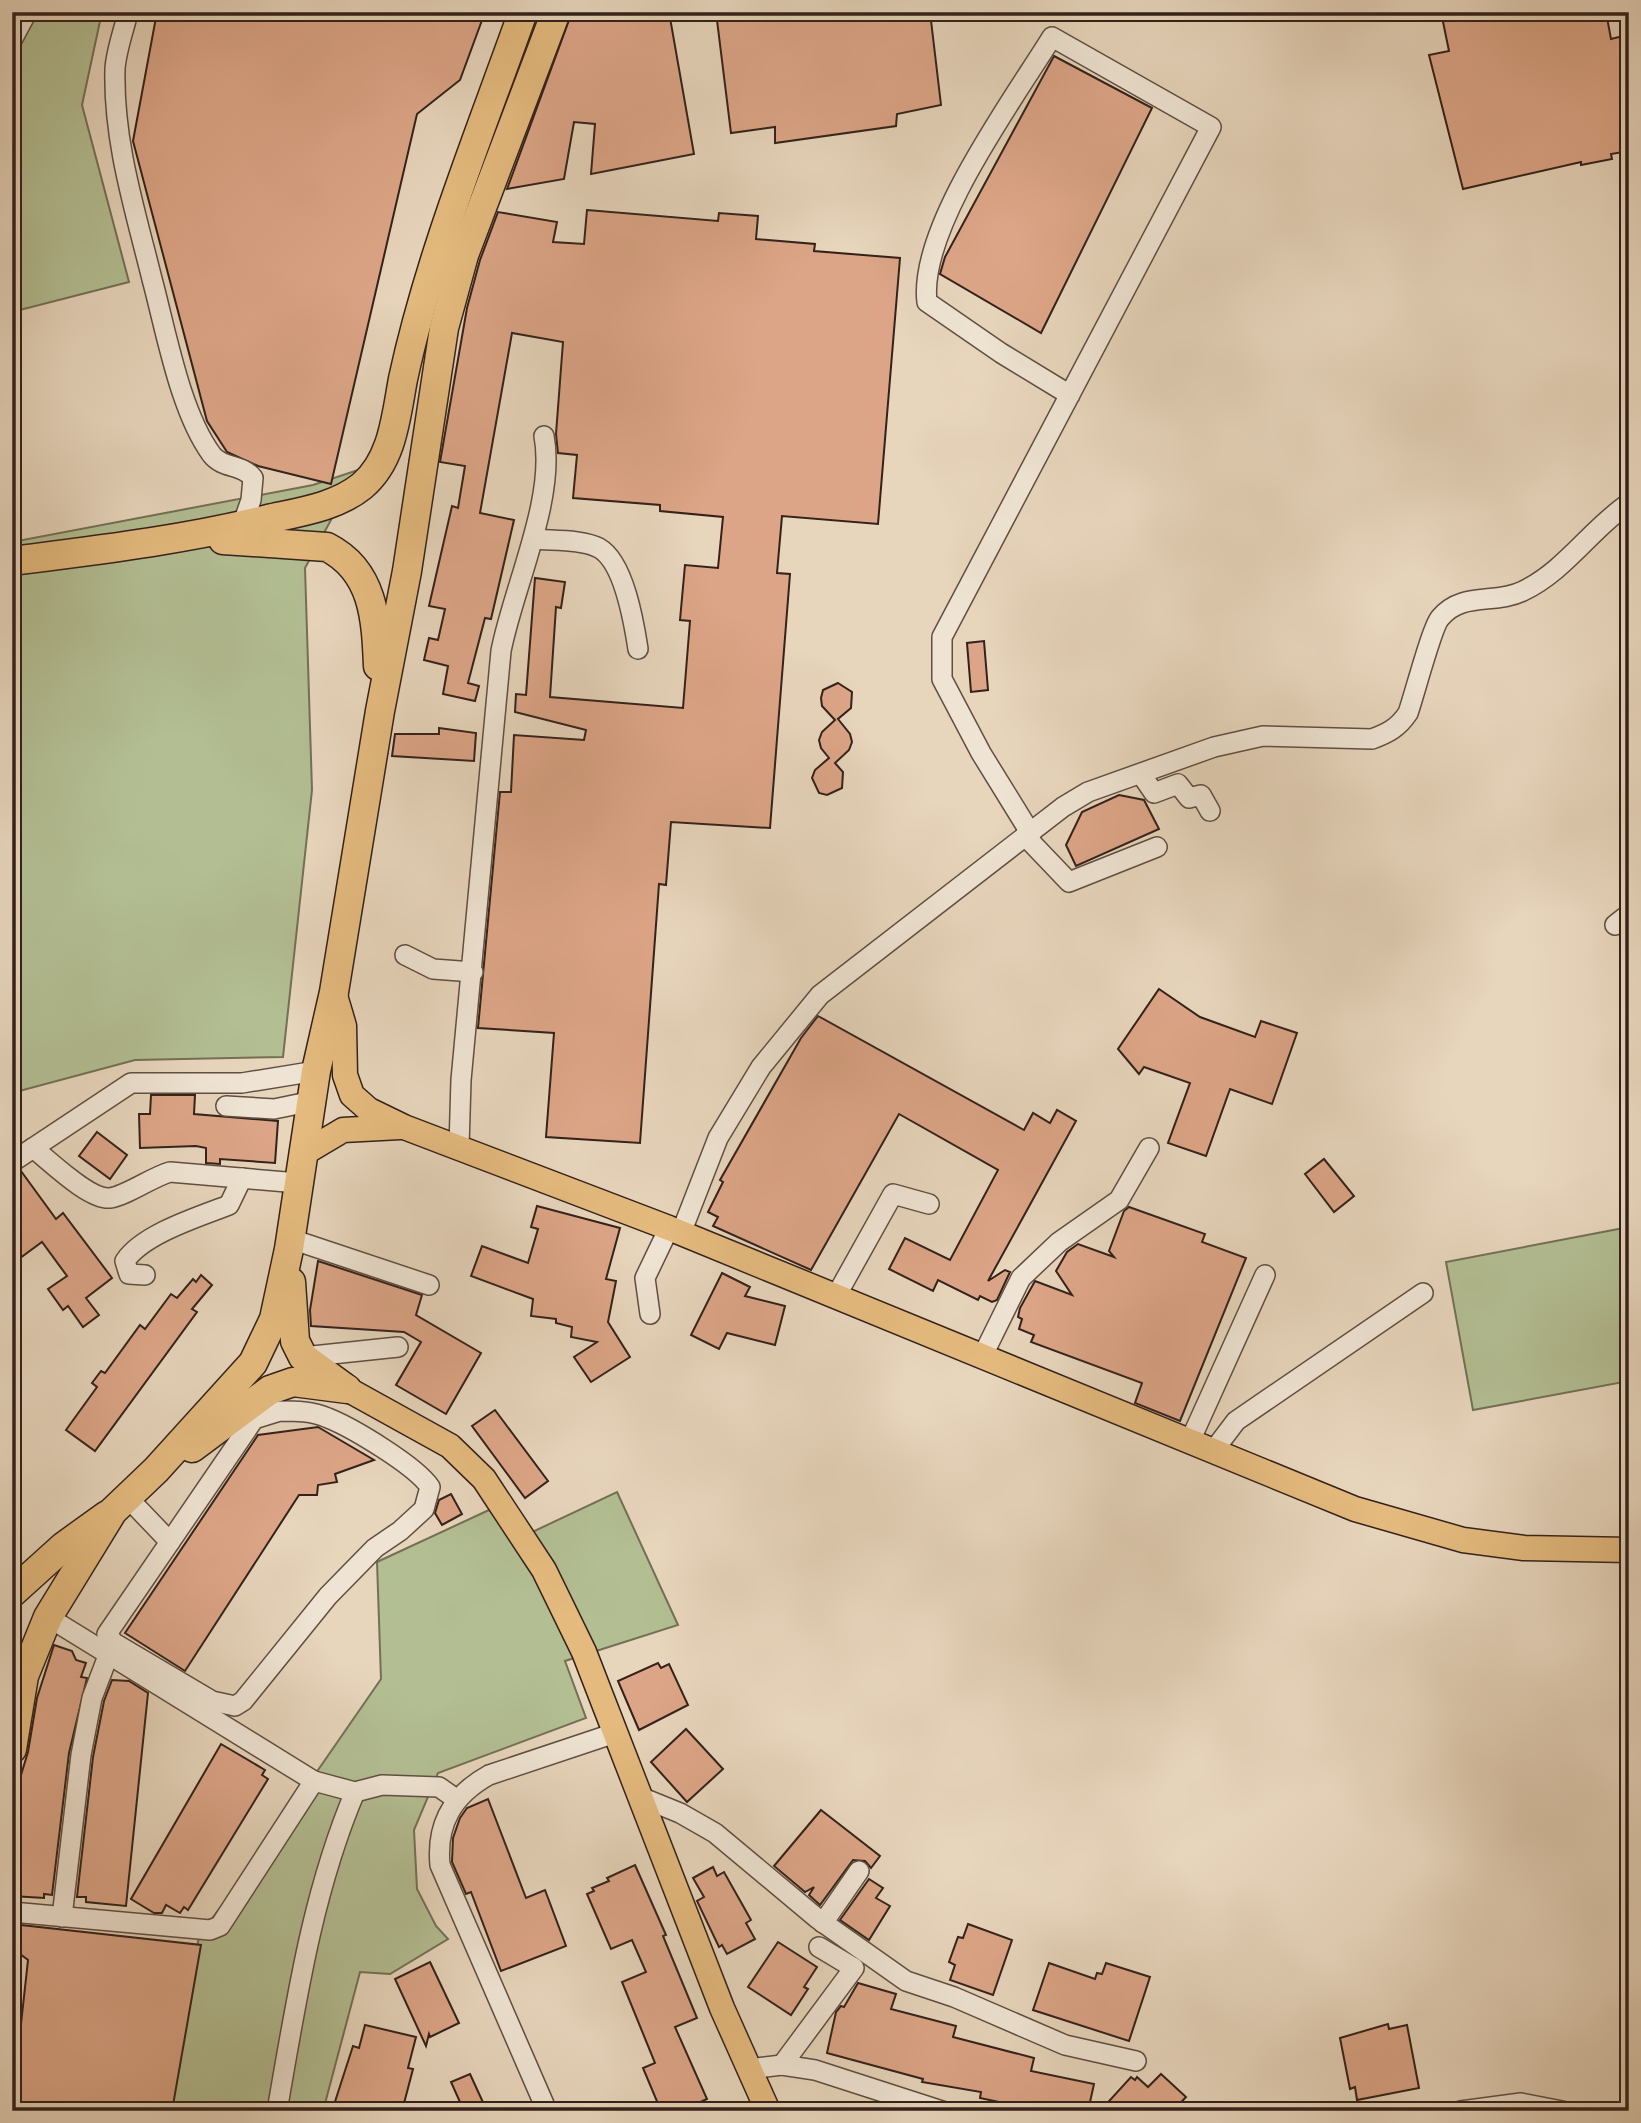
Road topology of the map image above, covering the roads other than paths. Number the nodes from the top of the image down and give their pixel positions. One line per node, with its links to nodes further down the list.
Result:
1 (27, 12): 5 (street)
2 (128, 12): 9 (street)
3 (523, 12): 9 (highway)
4 (556, 12): 14 (highway)
5 (12, 40)
6 (1070, 394): 6 (street); 17 (street)
7 (544, 436): 11 (street)
8 (1629, 503): 15 (street)
9 (242, 526): 10 (highway)
10 (185, 538): 12 (highway); 14 (highway)
11 (533, 539): 13 (street); 20 (street)
12 (12, 561)
13 (638, 649)
14 (380, 711): 21 (highway)
15 (1141, 774): 16 (street); 17 (street)
16 (1210, 811)
17 (1028, 835): 18 (street); 34 (street)
18 (1157, 846)
19 (405, 955): 20 (street)
20 (473, 972): 26 (street)
21 (334, 992): 22 (highway); 25 (main road)
22 (316, 1071): 23 (highway); 27 (street)
23 (313, 1101): 24 (street); 29 (highway)
24 (226, 1106)
25 (404, 1126): 26 (main road); 29 (main road)
26 (459, 1147): 34 (main road)
27 (33, 1148): 30 (street); 31 (street)
28 (1149, 1148): 44 (street)
29 (306, 1152): 32 (highway)
30 (12, 1162)
31 (242, 1178): 32 (street); 36 (street)
32 (298, 1184): 35 (highway)
33 (929, 1204): 40 (street)
34 (675, 1231): 40 (main road); 41 (street)
35 (290, 1244): 38 (street); 43 (highway); 48 (highway)
36 (145, 1275)
37 (1265, 1275): 46 (street)
38 (429, 1285)
39 (1423, 1293): 47 (street)
40 (835, 1298): 44 (main road)
41 (650, 1314)
42 (398, 1347): 43 (street)
43 (303, 1357): 45 (highway)
44 (982, 1357): 46 (main road)
45 (347, 1388): 48 (highway); 55 (main road)
46 (1190, 1441): 47 (main road)
47 (1214, 1450): 51 (main road)
48 (156, 1470): 49 (highway)
49 (121, 1504): 50 (street); 52 (highway); 53 (highway)
50 (170, 1542): 50 (street)
51 (1629, 1550)
52 (12, 1593)
53 (48, 1617): 54 (street); 56 (highway)
54 (108, 1656): 57 (street); 63 (street)
55 (615, 1733): 59 (main road); 60 (street)
56 (12, 1749)
57 (314, 1781): 58 (street); 63 (street)
58 (355, 1792): 60 (street); 69 (street)
59 (638, 1796): 64 (street); 68 (main road)
60 (456, 1799): 70 (street)
61 (859, 1871): 64 (street)
62 (12, 1912): 63 (street)
63 (62, 1917)
64 (823, 1923): 66 (street)
65 (819, 1947): 67 (street)
66 (1136, 2061)
67 (782, 2065): 68 (street); 72 (street)
68 (748, 2069): 71 (main road)
69 (277, 2111)
70 (547, 2111)
71 (768, 2111)
72 (942, 2111)
73 (1461, 2111): 74 (street)
74 (1562, 2111)

